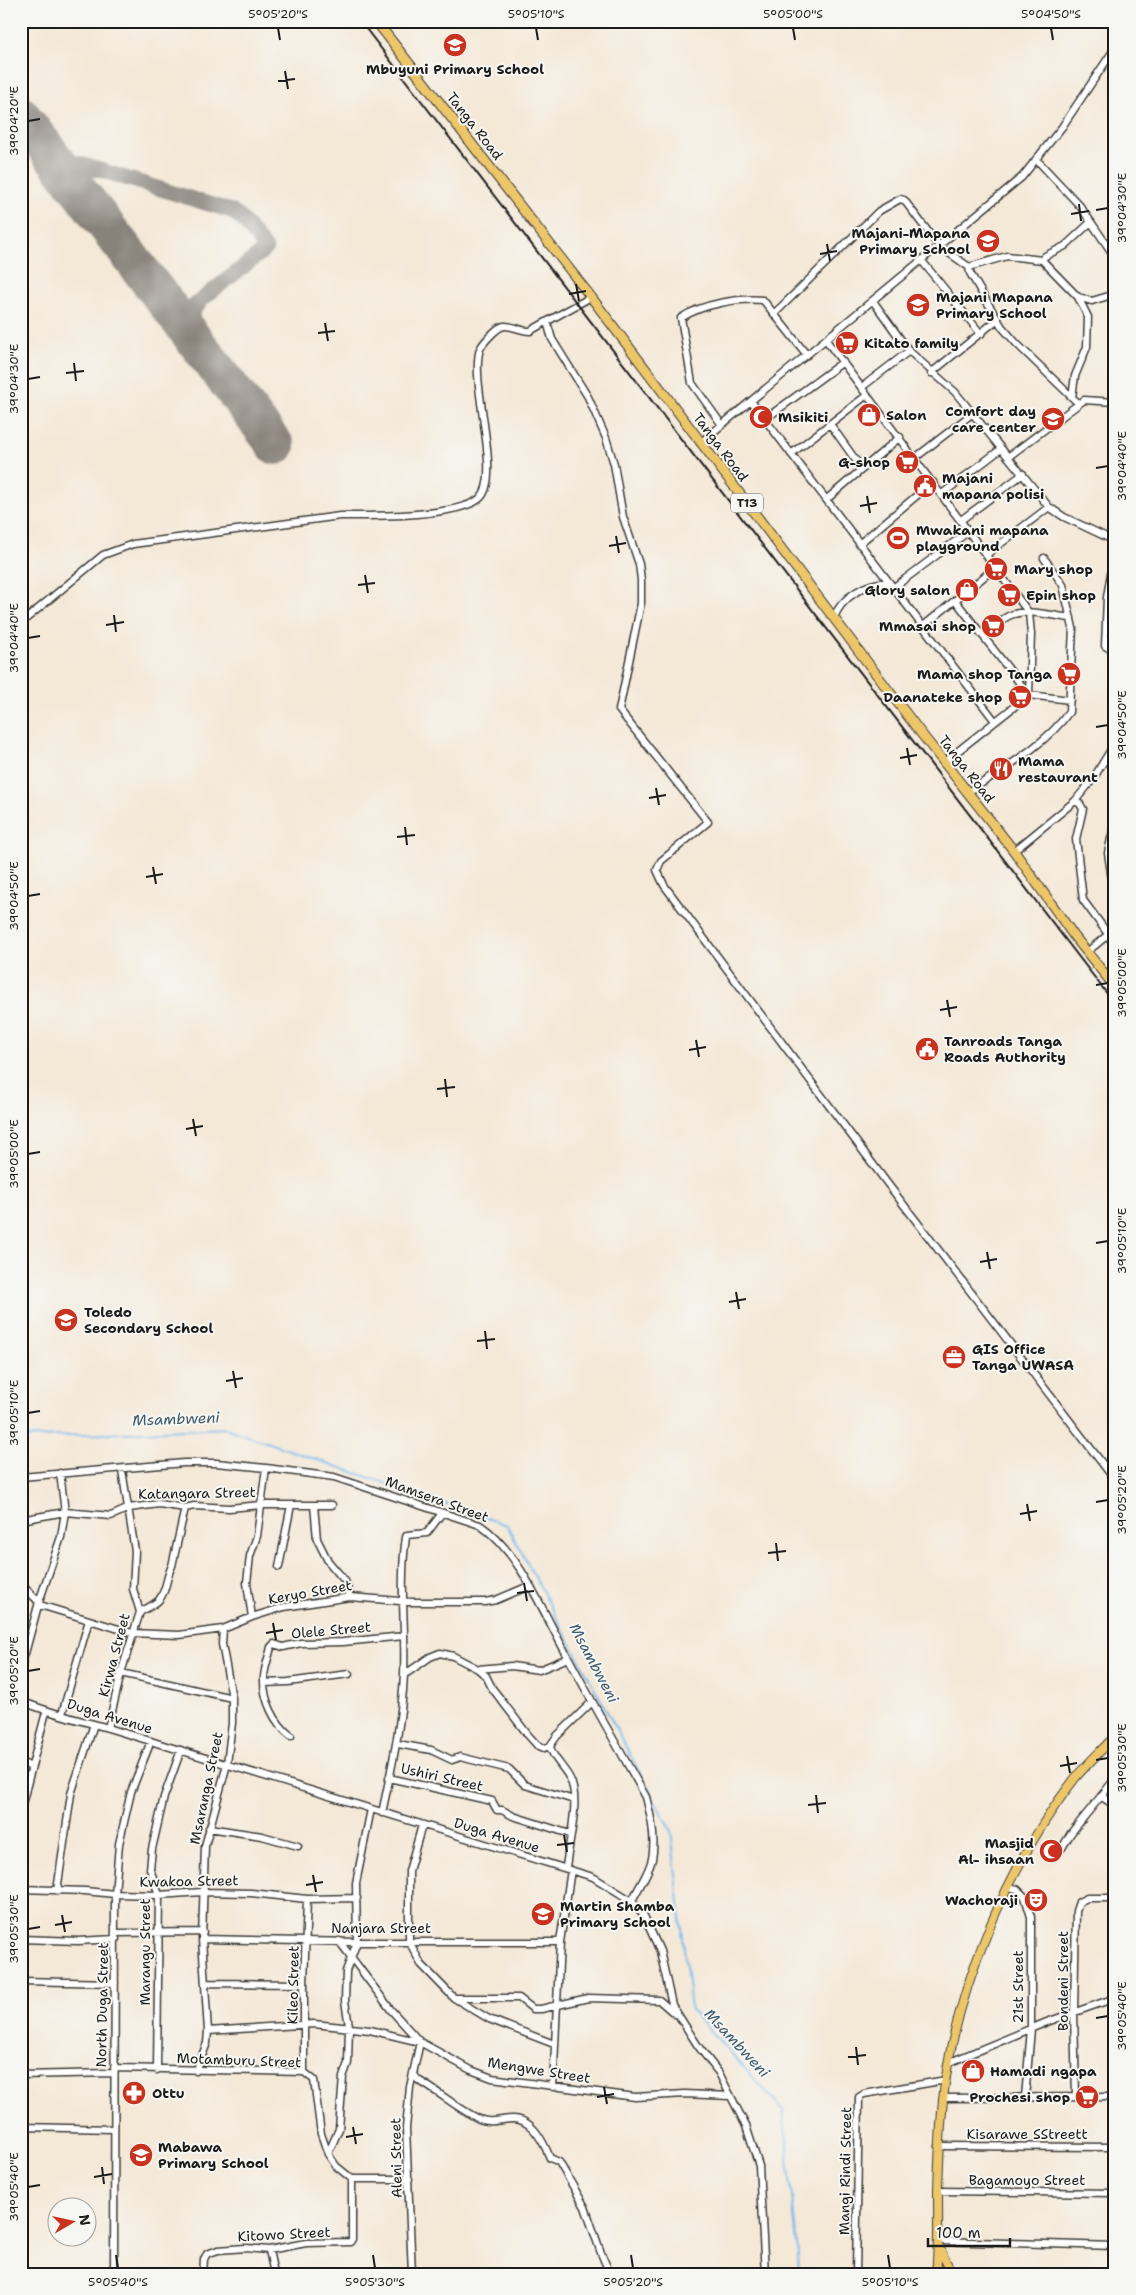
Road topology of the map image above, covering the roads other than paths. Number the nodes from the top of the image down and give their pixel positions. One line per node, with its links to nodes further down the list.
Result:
1 (376, 21): 11 (highway, Tanga Road / T13)
2 (1115, 48): 3 (street)
3 (1036, 159): 4 (street); 5 (street)
4 (1091, 222): 6 (street); 8 (street)
5 (939, 246): 7 (street); 9 (street); 14 (street)
6 (1115, 257)
7 (922, 260): 13 (street); 17 (street)
8 (1042, 260): 9 (street); 12 (street)
9 (969, 267): 15 (street)
10 (1115, 294): 12 (street)
11 (591, 297): 16 (street); 34 (highway, Tanga Road / T13)
12 (1078, 297): 25 (street)
13 (873, 301): 18 (street); 19 (street)
14 (774, 314): 20 (street); 32 (street)
15 (998, 319): 17 (street); 25 (street)
16 (548, 322): 58 (street); 82 (street)
17 (981, 334): 22 (street)
18 (826, 340): 20 (street); 21 (street)
19 (909, 351): 22 (street); 23 (street)
20 (807, 355): 26 (street)
21 (843, 362): 23 (street); 30 (street)
22 (931, 372): 29 (street)
23 (862, 388): 24 (street)
24 (867, 395): 31 (street); 33 (street)
25 (1072, 397): 28 (street)
26 (751, 401): 30 (street); 32 (street)
27 (1115, 402): 28 (street)
28 (1078, 403): 37 (street)
29 (973, 413): 35 (street); 38 (street)
30 (765, 419): 36 (street)
31 (830, 424): 36 (street); 39 (street)
32 (722, 425): 34 (street)
33 (900, 437): 38 (street); 39 (street)
34 (700, 443): 56 (highway, Tanga Road / T13)
35 (1001, 448): 37 (street); 42 (street)
36 (792, 454): 43 (street)
37 (1008, 456): 40 (street)
38 (915, 458): 41 (street)
39 (862, 469): 43 (street)
40 (1023, 474): 44 (street); 45 (street)
41 (933, 482): 42 (street); 48 (street)
42 (942, 494): 45 (street)
43 (827, 500): 48 (street)
44 (1049, 507): 47 (street); 50 (street)
45 (961, 520): 46 (street)
46 (970, 531): 50 (street); 53 (street)
47 (1115, 541)
48 (859, 544): 53 (street)
49 (1115, 550): 61 (street)
50 (987, 554): 52 (street)
51 (1044, 558): 57 (street)
52 (996, 567): 54 (street); 55 (street)
53 (891, 586): 56 (street); 59 (street)
54 (955, 600): 59 (street); 60 (street)
55 (1029, 613): 57 (street); 60 (street); 62 (street)
56 (834, 618): 67 (highway, Tanga Road / T13)
57 (1071, 618): 63 (street)
58 (21, 623)
59 (922, 627): 64 (street)
60 (984, 636): 62 (street)
61 (1115, 652)
62 (1029, 695): 63 (street); 64 (street)
63 (1070, 700): 69 (street)
64 (995, 721): 67 (street)
65 (1115, 743): 66 (street)
66 (1105, 759): 68 (street); 70 (street)
67 (944, 762): 69 (highway, Tanga Road / T13)
68 (1115, 766)
69 (967, 793): 72 (highway, Tanga Road / T13)
70 (1075, 801): 72 (street); 75 (street)
71 (1115, 820): 73 (street)
72 (1014, 851): 76 (highway, Tanga Road / T13)
73 (1115, 898)
74 (1115, 929): 75 (street)
75 (1108, 934): 76 (street)
76 (1087, 952): 77 (highway, Tanga Road / T13)
77 (1115, 987)
78 (266, 1468): 79 (street, Mamsera Street); 83 (street); 90 (street, Mamsera Street)
79 (122, 1470): 80 (street, Mamsera Street); 87 (street, Kirwa Street)
80 (60, 1473): 81 (street, Mamsera Street); 89 (street)
81 (21, 1477)
82 (1115, 1480)
83 (261, 1505): 84 (street, Katangara Street); 88 (street, Katangara Street); 99 (street)
84 (291, 1505): 85 (street, Katangara Street); 92 (street)
85 (314, 1505): 86 (street, Katangara Street); 95 (street)
86 (332, 1505)
87 (129, 1508): 88 (street, Katangara Street); 89 (street, Katangara Street); 98 (street, Kirwa Street)
88 (185, 1508): 98 (street)
89 (65, 1512): 91 (street, Katangara Street); 97 (street)
90 (442, 1513): 94 (street, Mamsera Street); 96 (street)
91 (21, 1520)
92 (279, 1567)
93 (21, 1584): 97 (street, Keryo Street)
94 (529, 1586): 96 (street, Keryo Street); 105 (street, Mamsera Street)
95 (350, 1597): 96 (street, Keryo Street); 99 (street, Keryo Street)
96 (402, 1601): 103 (street)
97 (39, 1604): 100 (street, Keryo Street); 104 (street)
98 (140, 1612): 102 (street, Kirwa Street)
99 (252, 1616): 101 (street, Keryo Street)
100 (89, 1620): 102 (street, Keryo Street); 116 (street)
101 (223, 1629): 102 (street, Keryo Street); 112 (street, Msaranga Street)
102 (132, 1633): 108 (street, Kirwa Street)
103 (404, 1636): 110 (street); 111 (street, Olele Street)
104 (24, 1650): 106 (street)
105 (568, 1658): 107 (street); 114 (street, Mamsera Street)
106 (21, 1668)
107 (478, 1669): 110 (street); 124 (street)
108 (121, 1673): 112 (street); 118 (street, Kirwa Street)
109 (349, 1674): 111 (street)
110 (404, 1675): 122 (street)
111 (264, 1683): 119 (street, Olele Street)
112 (232, 1698): 128 (street, Msaranga Street)
113 (21, 1701): 115 (street, Duga Avenue)
114 (592, 1702): 124 (street); 153 (street, Mamsera Street)
115 (46, 1712): 116 (street, Duga Avenue); 129 (street)
116 (62, 1714): 117 (street, Duga Avenue)
117 (94, 1724): 118 (street, Duga Avenue); 146 (street)
118 (108, 1728): 121 (street, Duga Avenue)
119 (291, 1736)
120 (1115, 1736): 123 (main road)
121 (151, 1741): 125 (street, Duga Avenue); 148 (street, North Duga Street)
122 (398, 1744): 130 (street); 133 (street)
123 (1108, 1744): 126 (street); 144 (main road)
124 (550, 1746): 133 (street)
125 (181, 1750): 128 (street, Duga Avenue); 149 (street, Marangu Street)
126 (1115, 1750)
127 (21, 1762): 129 (street)
128 (227, 1764): 136 (street, Duga Avenue); 139 (street, Msaranga Street)
129 (31, 1767): 135 (street)
130 (389, 1778): 137 (street); 140 (street, Ushiri Street)
131 (1115, 1779): 132 (street)
132 (1101, 1796): 134 (street); 142 (street)
133 (574, 1800): 140 (street)
134 (1115, 1806)
135 (21, 1808)
136 (371, 1809): 137 (street, Duga Avenue); 150 (street)
137 (382, 1813): 138 (street, Duga Avenue)
138 (422, 1825): 143 (street, Duga Avenue); 160 (street)
139 (209, 1828): 141 (street); 147 (street, Msaranga Street)
140 (570, 1834): 143 (street)
141 (298, 1846)
142 (1062, 1848)
143 (568, 1869): 153 (street, Duga Avenue); 162 (street)
144 (1009, 1887): 175 (street, 21st Street); 179 (main road)
145 (21, 1889): 146 (street, Kwakoa Street)
146 (58, 1891): 148 (street, Kwakoa Street)
147 (202, 1892): 149 (street, Kwakoa Street); 152 (street, Kwakoa Street); 155 (street, Msaranga Street)
148 (115, 1894): 149 (street, Kwakoa Street); 156 (street, North Duga Street)
149 (159, 1895): 154 (street, Marangu Street)
150 (357, 1898): 152 (street, Kwakoa Street); 161 (street)
151 (1115, 1898): 171 (street, Bondeni Street)
152 (307, 1899): 158 (street, Kileo Street)
153 (632, 1901): 172 (street, Duga Avenue)
154 (158, 1933): 155 (street, Nanjara Street); 156 (street, Nanjara Street); 180 (street, Marangu Street)
155 (203, 1935): 158 (street, Nanjara Street); 165 (street, Msaranga Street)
156 (116, 1936): 157 (street, Nanjara Street); 166 (street, North Duga Street)
157 (21, 1939)
158 (306, 1939): 159 (street, Nanjara Street); 167 (street, Kileo Street)
159 (339, 1941): 161 (street, Nanjara Street); 163 (street, Mengwe Street)
160 (409, 1941): 161 (street, Nanjara Street); 162 (street, Nanjara Street); 168 (street)
161 (357, 1942): 163 (street)
162 (560, 1942): 170 (street)
163 (351, 1957): 174 (street); 177 (street, Mengwe Street)
164 (21, 1981): 166 (street)
165 (205, 1982): 167 (street); 176 (street, Msaranga Street)
166 (116, 1983): 181 (street, North Duga Street)
167 (304, 1984): 173 (street, Kileo Street)
168 (454, 1998): 170 (street); 178 (street)
169 (1115, 1998): 171 (street)
170 (557, 2005): 172 (street); 178 (street)
171 (1074, 2012): 175 (street); 189 (street, Bondeni Street)
172 (678, 2016): 188 (street, Duga Avenue)
173 (305, 2024): 174 (street); 176 (street); 183 (street, Kileo Street)
174 (349, 2026): 177 (street); 197 (street)
175 (1031, 2029): 179 (street); 192 (street, 21st Street)
176 (208, 2031): 182 (street, Msaranga Street)
177 (420, 2042): 184 (street, Aleni Street); 187 (street, Mengwe Street)
178 (554, 2044): 187 (street)
179 (948, 2063): 186 (main road)
180 (157, 2070): 181 (street, Motamburu Street); 182 (street, Motamburu Street)
181 (114, 2071): 185 (street, Motamburu Street); 194 (street, North Duga Street)
182 (196, 2071): 183 (street, Motamburu Street)
183 (304, 2072): 197 (street, Motamburu Street)
184 (413, 2073): 199 (street, Aleni Street); 209 (street)
185 (21, 2075)
186 (946, 2080): 191 (main road); 211 (street, Mangi Rindi Street)
187 (553, 2087): 188 (street, Mengwe Street)
188 (730, 2096): 210 (street, Duga Avenue)
189 (1076, 2097): 190 (street); 192 (street)
190 (1115, 2097)
191 (944, 2098): 192 (street); 195 (main road)
192 (1025, 2098)
193 (21, 2128): 194 (street)
194 (114, 2129): 205 (street, North Duga Street)
195 (940, 2146): 196 (street, Kisarawe SStreett); 200 (main road)
196 (1115, 2147)
197 (328, 2154): 198 (street, Motamburu Street)
198 (352, 2179): 199 (street); 204 (street, Kitowo Street)
199 (408, 2179): 208 (street, Aleni Street)
200 (938, 2191): 201 (street, Bagamoyo Street); 202 (main road)
201 (1115, 2193)
202 (939, 2244): 203 (street); 212 (main road); 213 (main road)
203 (1115, 2246)
204 (269, 2250): 206 (street, Kitowo Street); 207 (street)
205 (114, 2274)
206 (203, 2274)
207 (274, 2274)
208 (412, 2274)
209 (610, 2274)
210 (765, 2274)
211 (856, 2274)
212 (936, 2274)
213 (952, 2274)

